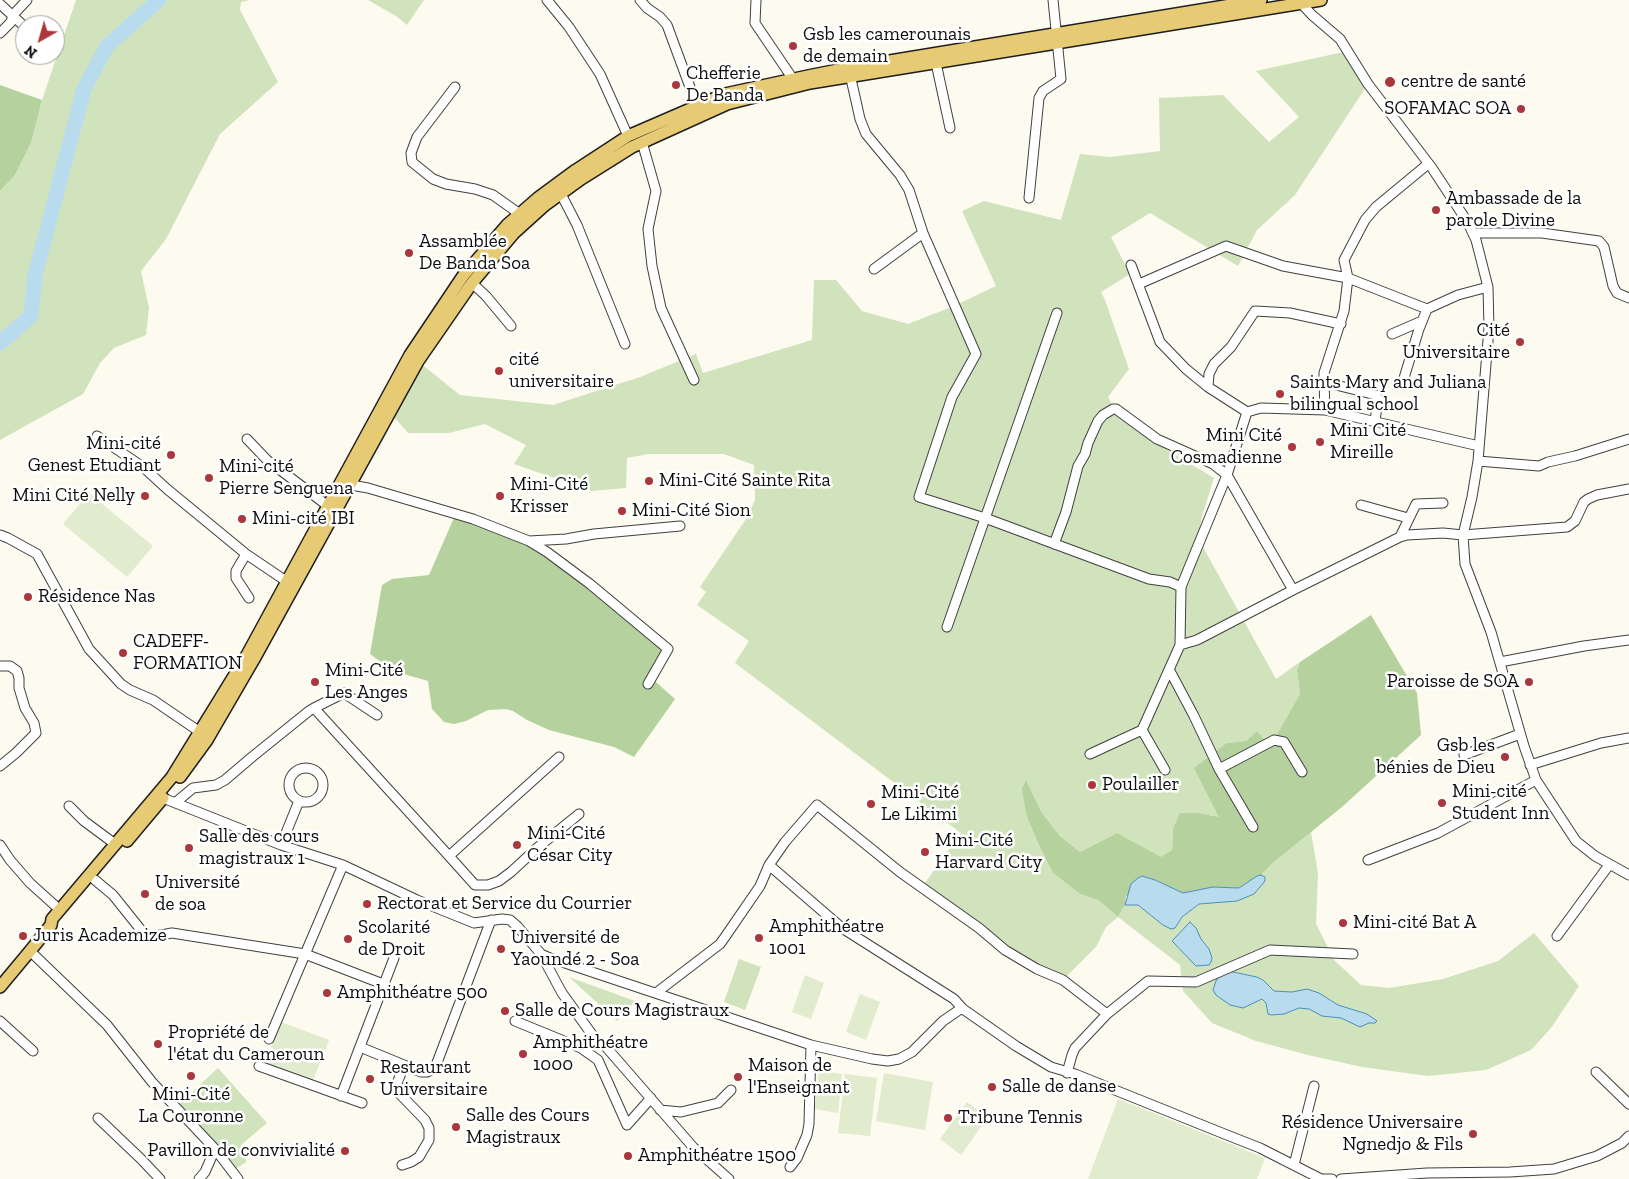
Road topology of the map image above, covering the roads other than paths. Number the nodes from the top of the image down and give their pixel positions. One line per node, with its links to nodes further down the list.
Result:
1 (27, 0): 11 (street)
2 (547, 0): 20 (street)
3 (640, 0): 18 (street)
4 (756, 0): 16 (street)
5 (1053, 0): 13 (street)
6 (1261, 0): 9 (main road)
7 (1321, 0): 8 (main road)
8 (1299, 2): 13 (main road); 22 (street)
9 (1229, 3): 13 (main road)
10 (0, 4): 11 (street)
11 (13, 15): 12 (street)
12 (0, 33)
13 (1057, 39): 14 (main road); 15 (main road); 24 (street)
14 (936, 63): 15 (main road); 19 (street)
15 (849, 73): 16 (main road); 21 (main road); 26 (street)
16 (793, 79): 18 (main road)
17 (454, 86): 25 (street)
18 (697, 106): 20 (main road)
19 (950, 128)
20 (628, 136): 25 (main road)
21 (642, 142): 23 (main road); 43 (street)
22 (1428, 164): 27 (street); 30 (street)
23 (561, 194): 25 (main road); 41 (street)
24 (1029, 198)
25 (524, 217): 31 (main road); 58 (main road)
26 (923, 233): 29 (street); 60 (street)
27 (1473, 234): 33 (street); 34 (street)
28 (1131, 265): 32 (street)
29 (874, 269)
30 (1348, 278): 32 (street); 35 (street); 38 (street)
31 (472, 283): 39 (street); 55 (main road)
32 (1139, 284): 45 (street)
33 (1488, 287): 35 (street); 52 (street)
34 (1629, 298)
35 (1427, 309): 37 (street)
36 (1057, 313): 60 (street)
37 (1422, 321): 40 (street); 42 (street)
38 (1340, 324): 44 (street); 45 (street)
39 (511, 326)
40 (1392, 334)
41 (625, 344)
42 (1404, 378)
43 (694, 380)
44 (1324, 382): 46 (street); 48 (street)
45 (1208, 387): 47 (street)
46 (1325, 410): 47 (street); 48 (street)
47 (1247, 412): 54 (street)
48 (1375, 421): 52 (street)
49 (97, 436): 68 (street)
50 (247, 439): 58 (street)
51 (1629, 439): 53 (street)
52 (1479, 446): 53 (street)
53 (1478, 461): 64 (street)
54 (1227, 475): 67 (street); 70 (street); 71 (street)
55 (351, 486): 66 (street); 95 (main road)
56 (1629, 489): 64 (street)
57 (1443, 504): 61 (street)
58 (328, 506): 69 (main road)
59 (1361, 506): 61 (street)
60 (984, 518): 67 (street); 73 (street)
61 (1408, 518): 65 (street)
62 (680, 526): 66 (street)
63 (0, 535): 83 (street)
64 (1463, 535): 65 (street); 76 (street)
65 (1400, 537): 71 (street)
66 (529, 541): 79 (street)
67 (1054, 544): 70 (street)
68 (246, 554): 69 (street); 72 (street)
69 (286, 581): 83 (main road)
70 (1181, 587): 75 (street)
71 (1293, 590): 75 (street)
72 (249, 598)
73 (947, 627)
74 (1629, 640): 76 (street)
75 (1180, 645): 78 (street)
76 (1500, 662): 84 (street)
77 (0, 666): 90 (street)
78 (1170, 671): 82 (street); 91 (street)
79 (648, 684)
80 (314, 708): 81 (street); 97 (street); 104 (street)
81 (376, 715)
82 (1142, 730): 86 (street); 92 (street)
83 (200, 732): 95 (main road)
84 (1520, 734): 87 (street); 89 (street)
85 (1629, 738): 89 (street)
86 (1090, 754)
87 (1464, 755)
88 (560, 757): 104 (street)
89 (1530, 765): 94 (street)
90 (0, 766)
91 (1219, 769): 93 (street); 100 (street)
92 (1165, 770)
93 (1302, 772)
94 (1536, 780): 107 (street); 110 (street)
95 (159, 796): 97 (street); 102 (main road); 112 (main road)
96 (300, 801): 103 (street)
97 (175, 803): 103 (street)
98 (69, 806): 102 (street)
99 (579, 814): 104 (street)
100 (1253, 827)
101 (0, 844): 106 (street)
102 (115, 844): 113 (main road)
103 (281, 845): 108 (street)
104 (449, 856)
105 (0, 860): 106 (street)
106 (10, 860): 113 (street)
107 (1368, 860)
108 (343, 865): 114 (street); 118 (street)
109 (769, 865): 124 (street); 125 (street); 126 (street)
110 (1609, 865): 111 (street); 116 (street)
111 (1629, 875)
112 (94, 880): 115 (main road); 118 (street)
113 (60, 910): 115 (main road)
114 (491, 920): 119 (street); 133 (street)
115 (51, 925): 117 (main road)
116 (1557, 936)
117 (30, 951): 123 (main road); 146 (street)
118 (305, 954): 122 (street); 129 (street)
119 (541, 954): 124 (street); 140 (street)
120 (1353, 954): 126 (street)
121 (394, 958): 122 (street)
122 (383, 984): 131 (street)
123 (0, 987)
124 (656, 993): 130 (street)
125 (963, 1009): 130 (street); 136 (street)
126 (1107, 1014): 136 (street)
127 (0, 1021): 132 (street)
128 (515, 1021): 140 (street)
129 (269, 1039)
130 (811, 1045): 149 (street)
131 (360, 1047): 133 (street); 139 (street)
132 (33, 1051)
133 (404, 1065): 147 (street)
134 (259, 1066): 139 (street)
135 (1596, 1072): 142 (street)
136 (1067, 1074): 148 (street)
137 (1314, 1086): 148 (street)
138 (731, 1090): 143 (street)
139 (341, 1096): 141 (street)
140 (651, 1098): 143 (street)
141 (362, 1103)
142 (1629, 1104)
143 (660, 1110): 153 (street)
144 (98, 1118): 150 (street)
145 (1629, 1136): 156 (street)
146 (215, 1150): 151 (street); 152 (street)
147 (402, 1165)
148 (1294, 1165): 154 (street)
149 (790, 1167)
150 (160, 1179)
151 (199, 1179)
152 (238, 1179)
153 (729, 1179)
154 (1321, 1179): 155 (street)
155 (1332, 1179)
156 (1341, 1179)

